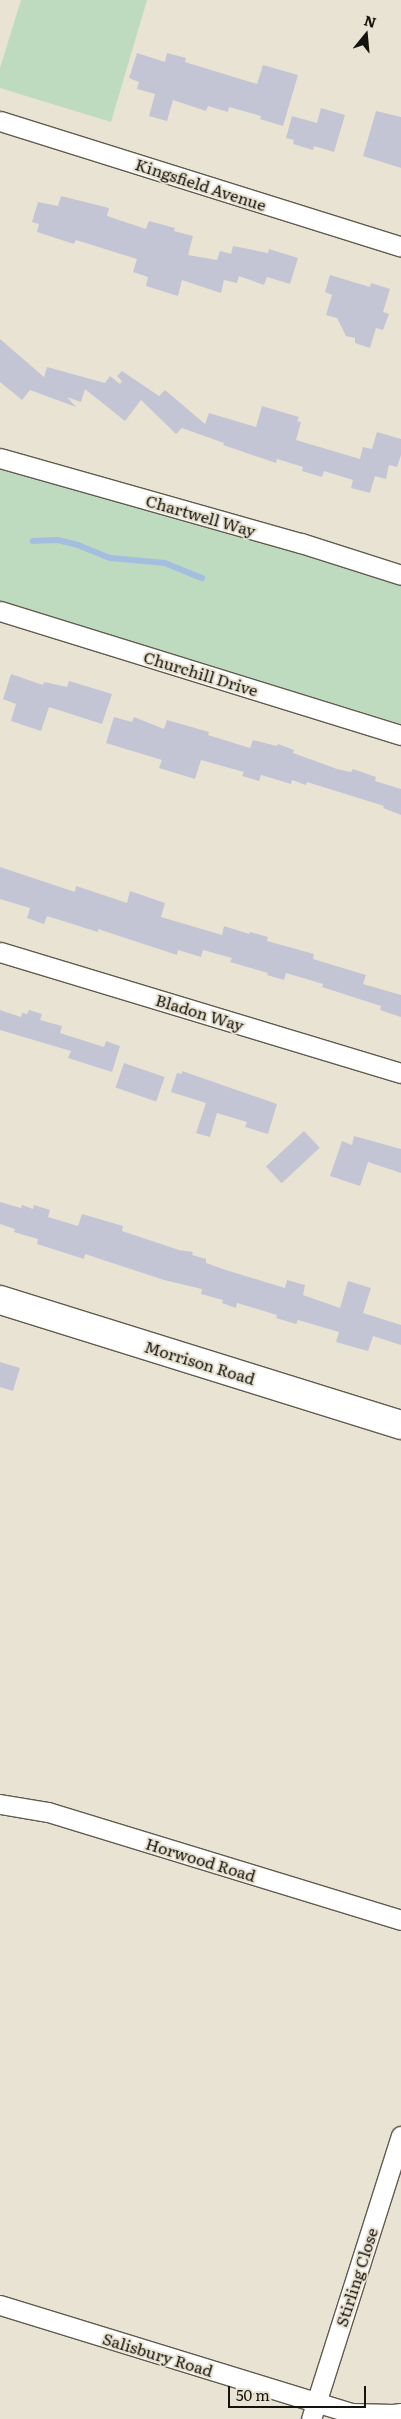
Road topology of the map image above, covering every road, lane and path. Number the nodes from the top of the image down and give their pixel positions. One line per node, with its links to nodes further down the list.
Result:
1 (0, 120): 2 (street, Kingsfield Avenue)
2 (401, 247)
3 (0, 458): 4 (street, Chartwell Way)
4 (401, 575)
5 (0, 611): 6 (street, Churchill Drive)
6 (401, 735)
7 (0, 952): 8 (street, Bladon Way)
8 (401, 1073)
9 (0, 1300): 10 (main road, Morrison Road)
10 (401, 1425)
11 (0, 1804): 12 (street, Horwood Road)
12 (401, 1920)
13 (401, 2136): 15 (street, Stirling Close)
14 (0, 2305): 15 (street, Salisbury Road)
15 (314, 2411): 16 (street, Salisbury Road)
16 (401, 2412)

